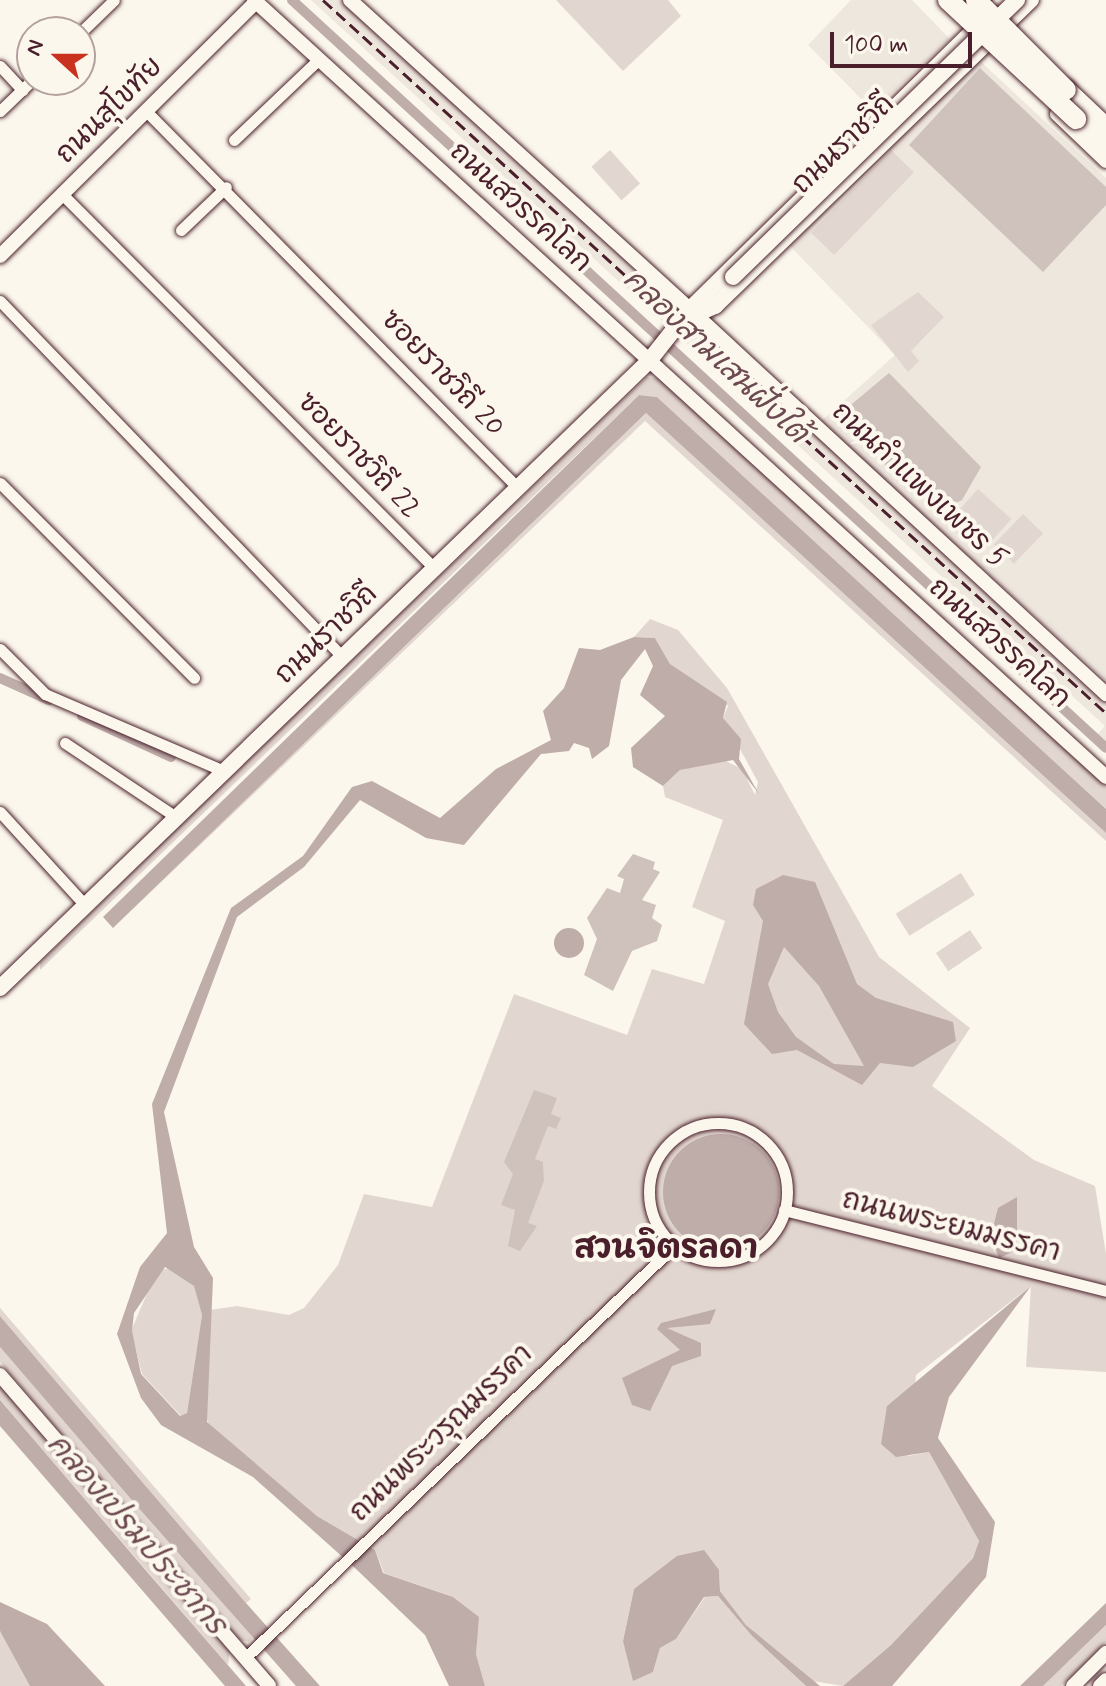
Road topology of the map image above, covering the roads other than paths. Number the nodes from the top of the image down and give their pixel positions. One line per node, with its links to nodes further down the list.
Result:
1 (114, 0): 10 (street)
2 (350, 0): 31 (street, ถนนกำแพงเพชร 5)
3 (938, 0): 12 (street)
4 (948, 0): 24 (highway, bridge)
5 (1004, 0): 9 (main road, ถนนราชวิถี)
6 (1017, 0): 31 (main road, bridge)
7 (1031, 0): 11 (main road, ถนนราชวิถี)
8 (255, 1): 14 (street, ถนนสวรรคโลก); 21 (street, ถนนสุโขทัย)
9 (980, 4): 11 (street); 12 (main road, ถนนราชวิถี); 22 (highway, bridge)
10 (96, 17)
11 (1004, 27): 13 (main road, ถนนราชวิถี); 22 (street)
12 (970, 31): 13 (street); 15 (main road, ถนนราชวิถี)
13 (985, 45): 17 (main road, ถนนราชวิถี); 25 (street)
14 (319, 59): 23 (street); 32 (street, ถนนสวรรคโลก)
15 (941, 60): 17 (main road); 31 (main road, ถนนราชวิถี)
16 (0, 66): 18 (street)
17 (956, 74): 31 (main road, ถนนราชวิถี)
18 (16, 83)
19 (16, 96): 20 (street)
20 (0, 111)
21 (147, 112): 26 (street, ซอยราชวิถี 20); 27 (street, ถนนสุโขทัย)
22 (1104, 122)
23 (234, 140)
24 (1106, 147)
25 (1106, 161)
26 (226, 187): 28 (street); 34 (street, ซอยราชวิถี 20)
27 (63, 195): 29 (street, ถนนสุโขทัย); 35 (street, ซอยราชวิถี 22)
28 (181, 230)
29 (0, 256)
30 (0, 301): 37 (street)
31 (695, 314): 32 (main road, ถนนราชวิถี); 39 (street, ถนนกำแพงเพชร 5)
32 (651, 357): 34 (main road, ถนนราชวิถี); 42 (street, ถนนสวรรคโลก)
33 (0, 483): 38 (street)
34 (517, 487): 35 (main road, ถนนราชวิถี)
35 (434, 568): 37 (main road, ถนนราชวิถี)
36 (1, 650): 41 (street)
37 (342, 657): 41 (main road, ถนนราชวิถี)
38 (194, 678)
39 (1106, 694)
40 (65, 743): 44 (street)
41 (224, 771): 44 (main road, ถนนราชวิถี)
42 (1106, 777)
43 (0, 812): 45 (street)
44 (176, 817): 45 (main road, ถนนราชวิถี)
45 (85, 905): 46 (main road, ถนนราชวิถี)
46 (0, 988)
47 (784, 1210): 48 (street); 48 (street); 49 (street, ถนนพระยมมรรคา)
48 (674, 1246): 52 (street, ถนนพระวรุณมรรคา)
49 (1106, 1291)
50 (0, 1375): 52 (street)
51 (1106, 1653): 55 (street)
52 (245, 1658): 54 (street)
53 (1106, 1680): 56 (street)
54 (269, 1686)
55 (1073, 1686)
56 (1100, 1686)

